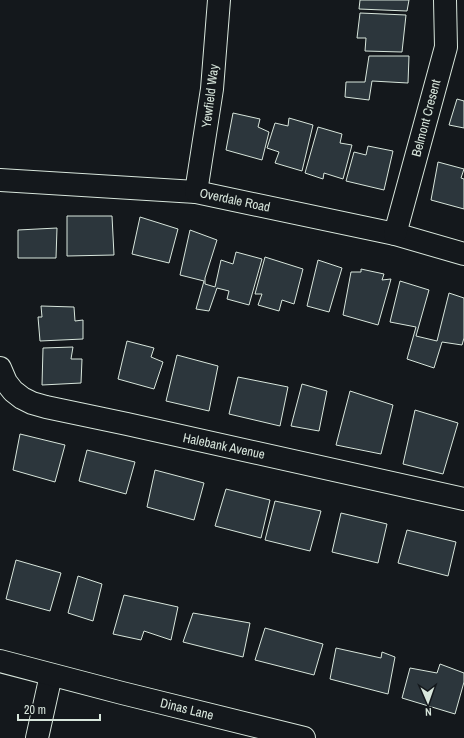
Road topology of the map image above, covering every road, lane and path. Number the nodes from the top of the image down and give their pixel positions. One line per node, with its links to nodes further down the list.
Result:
1 (219, 0): 4 (street, Yewfield Way)
2 (445, 0): 5 (street, Belmont Cresent)
3 (0, 180): 4 (street, Overdale Road)
4 (196, 192): 5 (street, Overdale Road)
5 (395, 234): 6 (street, Overdale Road)
6 (464, 254)
7 (0, 368): 8 (street, Halebank Avenue)
8 (464, 499)
9 (0, 661): 10 (street, Dinas Lane)
10 (51, 675): 11 (street); 12 (street, Dinas Lane)
11 (37, 738)
12 (304, 738)

